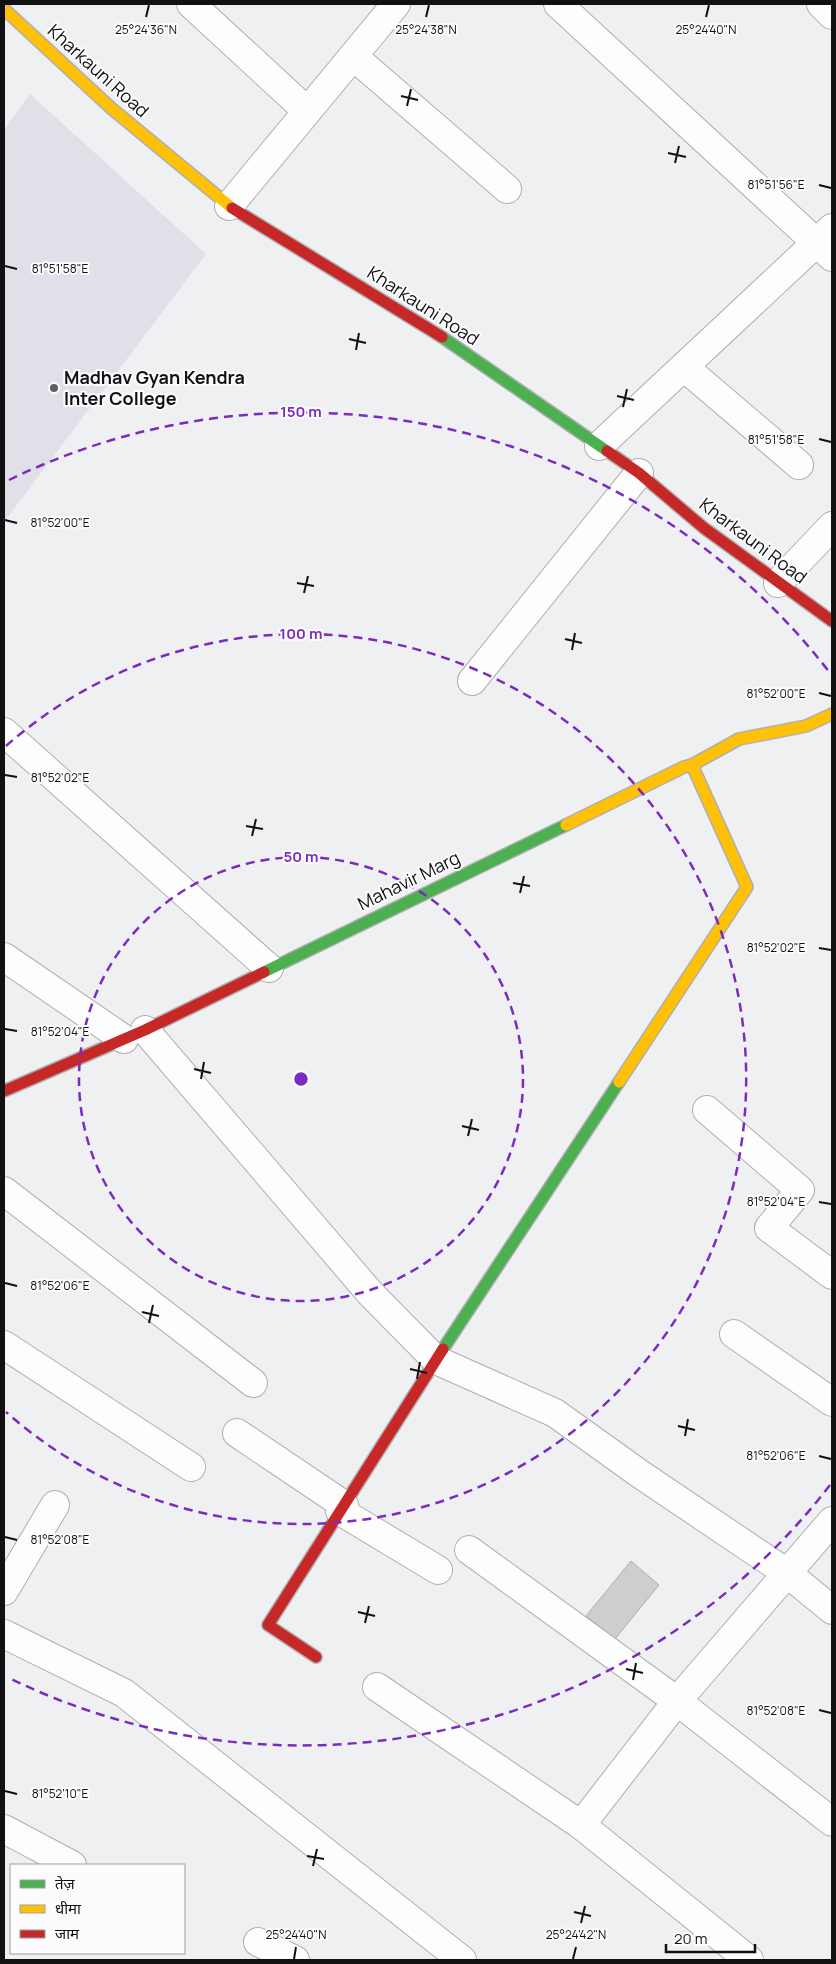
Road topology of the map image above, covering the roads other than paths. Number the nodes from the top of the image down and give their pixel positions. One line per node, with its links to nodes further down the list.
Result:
1 (191, 4): 8 (street)
2 (396, 4): 7 (street)
3 (558, 4): 11 (street)
4 (821, 4): 6 (street)
5 (4, 9): 10 (street, Kharkauni Road)
6 (832, 14)
7 (353, 56): 8 (street); 9 (street)
8 (307, 111): 10 (street)
9 (507, 189)
10 (229, 206): 13 (street, Kharkauni Road)
11 (827, 243): 12 (street)
12 (684, 367): 13 (street); 14 (street)
13 (599, 446): 15 (street, Kharkauni Road)
14 (799, 465)
15 (638, 473): 17 (street, Kharkauni Road); 19 (street)
16 (832, 526): 17 (street)
17 (778, 583): 18 (street, Kharkauni Road)
18 (832, 621)
19 (472, 681)
20 (832, 714): 22 (street, Mahavir Marg)
21 (4, 732): 24 (street)
22 (692, 765): 24 (street, Mahavir Marg); 32 (street)
23 (4, 957): 25 (street)
24 (269, 968): 25 (street, Mahavir Marg)
25 (134, 1035): 26 (street, Mahavir Marg); 32 (street)
26 (4, 1091)
27 (707, 1110): 29 (street)
28 (4, 1192): 33 (street)
29 (832, 1275)
30 (734, 1334): 34 (street)
31 (4, 1345): 36 (street)
32 (436, 1360): 38 (street); 42 (street)
33 (253, 1383)
34 (832, 1402)
35 (237, 1433): 38 (street)
36 (192, 1467)
37 (55, 1505): 43 (street)
38 (342, 1508): 41 (street); 46 (street)
39 (832, 1521): 42 (street)
40 (469, 1550): 48 (street)
41 (438, 1570)
42 (787, 1573): 44 (street); 48 (street)
43 (4, 1591)
44 (832, 1610)
45 (4, 1634): 55 (street)
46 (316, 1657)
47 (377, 1687): 50 (street)
48 (677, 1701): 49 (street); 50 (street)
49 (832, 1822)
50 (581, 1825): 56 (street)
51 (4, 1829): 52 (street)
52 (70, 1864)
53 (258, 1942): 54 (street)
54 (295, 1960)
55 (462, 1960)
56 (749, 1960)

